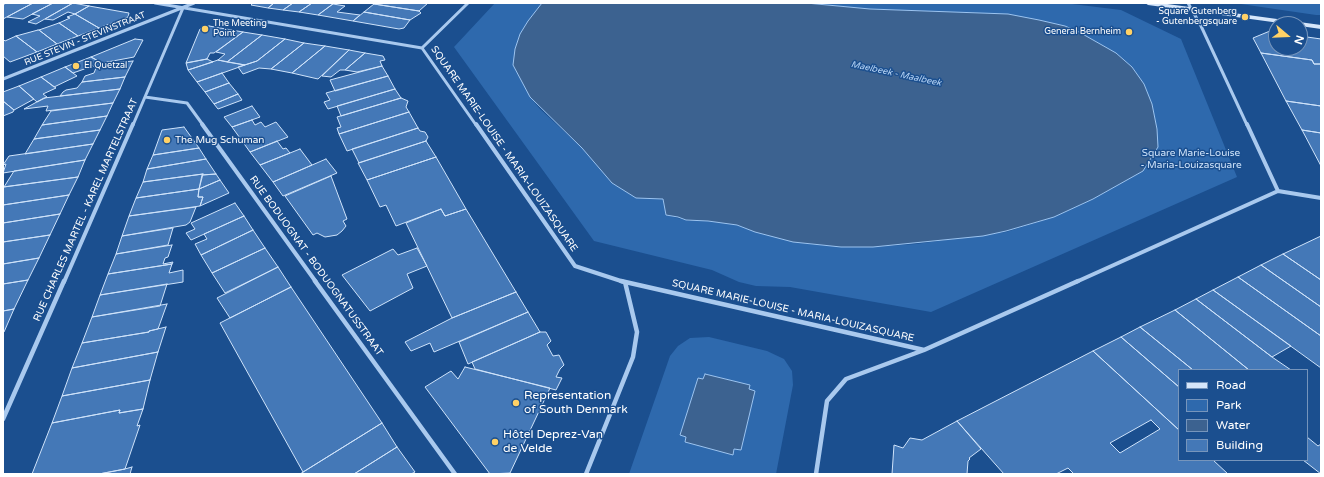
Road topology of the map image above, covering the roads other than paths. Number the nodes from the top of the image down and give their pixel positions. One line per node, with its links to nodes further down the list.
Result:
1 (156, 3): 6 (street)
2 (194, 3): 6 (street, RUE STEVIN - STEVINSTRAAT)
3 (468, 3): 8 (street, SQUARE MARIE-LOUISE - MARIA-LOUIZASQUARE)
4 (1148, 3): 5 (street)
5 (1190, 6): 7 (street); 11 (street)
6 (183, 8): 8 (street); 9 (street, RUE STEVIN - STEVINSTRAAT); 10 (street, RUE CHARLES MARTEL - KAREL MARTELSTRAAT)
7 (1321, 27)
8 (422, 48): 13 (street, SQUARE MARIE-LOUISE - MARIA-LOUIZASQUARE)
9 (3, 79)
10 (145, 97): 15 (street, RUE CHARLES MARTEL - KAREL MARTELSTRAAT); 16 (street, RUE BODUOGNAT - BODUOGNATUSSTRAAT)
11 (1278, 191): 12 (street); 14 (street, SQUARE MARIE-LOUISE - MARIA-LOUIZASQUARE)
12 (1321, 198)
13 (625, 282): 14 (street, SQUARE MARIE-LOUISE - MARIA-LOUIZASQUARE); 17 (street)
14 (924, 350): 18 (street)
15 (3, 419)
16 (455, 474)
17 (586, 474)
18 (816, 474)

